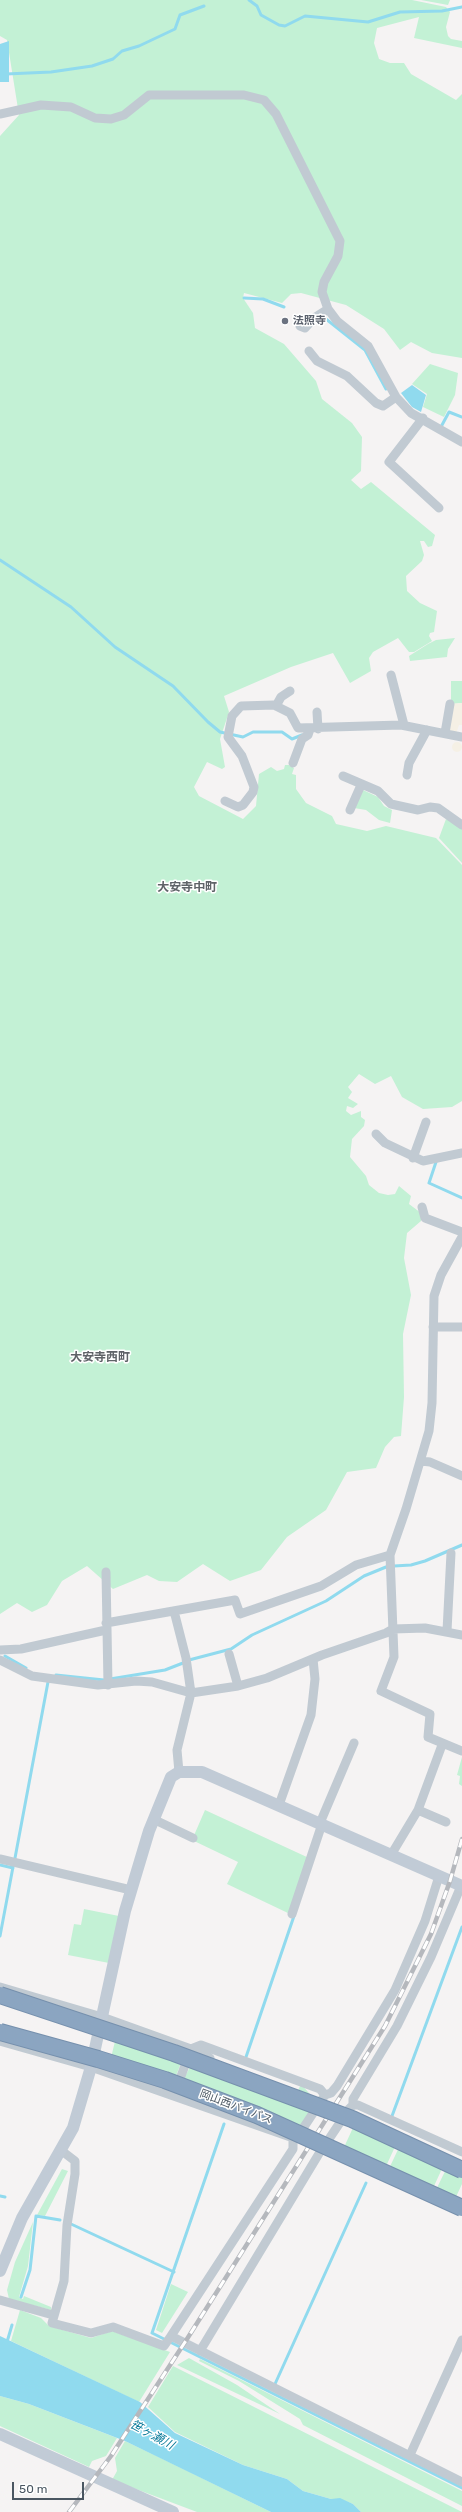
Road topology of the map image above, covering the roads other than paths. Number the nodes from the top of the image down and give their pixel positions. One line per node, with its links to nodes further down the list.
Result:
1 (0, 114): 2 (street)
2 (328, 309): 3 (street); 5 (street)
3 (300, 326)
4 (308, 351): 5 (street)
5 (396, 397): 6 (street)
6 (423, 418): 7 (street); 8 (street)
7 (462, 442)
8 (439, 508)
9 (391, 675): 14 (street)
10 (290, 691): 12 (street)
11 (450, 704): 17 (street)
12 (276, 706): 15 (street); 23 (street)
13 (316, 712): 15 (street)
14 (404, 725): 15 (street); 16 (street)
15 (311, 731): 19 (street)
16 (426, 732): 17 (street); 20 (street)
17 (445, 733): 18 (street)
18 (462, 737)
19 (293, 763)
20 (407, 775)
21 (344, 776): 22 (street)
22 (361, 785): 24 (street); 25 (street)
23 (225, 801)
24 (350, 810)
25 (462, 825)
26 (426, 1122): 29 (street)
27 (376, 1134): 29 (street)
28 (462, 1153): 29 (street)
29 (413, 1158)
30 (422, 1207): 31 (street)
31 (462, 1232)
32 (462, 1237): 33 (street)
33 (433, 1327): 34 (street); 35 (street)
34 (462, 1327)
35 (421, 1461): 36 (street); 38 (street)
36 (462, 1476)
37 (451, 1553): 43 (street)
38 (390, 1555): 40 (street); 42 (street)
39 (106, 1572): 41 (street)
40 (174, 1611): 41 (street); 51 (street)
41 (106, 1626): 45 (street); 49 (street)
42 (393, 1629): 43 (street); 47 (street); 53 (street)
43 (447, 1631): 44 (street)
44 (462, 1635)
45 (0, 1650)
46 (229, 1654): 50 (street)
47 (313, 1659): 50 (street); 56 (street)
48 (0, 1660): 49 (street)
49 (108, 1682): 51 (street)
50 (238, 1686): 51 (street)
51 (191, 1693): 55 (street)
52 (354, 1743): 60 (street)
53 (442, 1745): 54 (street); 57 (street)
54 (462, 1751)
55 (179, 1772): 56 (street); 58 (street)
56 (279, 1805): 60 (street)
57 (418, 1810): 59 (street); 62 (street)
58 (153, 1820): 61 (street); 66 (street)
59 (446, 1822)
60 (321, 1824): 62 (street); 67 (street)
61 (193, 1838)
62 (391, 1855): 64 (street)
63 (0, 1859): 66 (street)
64 (440, 1876): 65 (street); 77 (street)
65 (462, 1886): 78 (street)
66 (131, 1890): 70 (street)
67 (292, 1914)
68 (0, 1987): 70 (street)
69 (0, 1995): 85 (highway, bridge)
70 (102, 2017): 73 (street); 74 (street)
71 (0, 2032): 86 (highway, 岡山西バイパス, bridge)
72 (0, 2041): 74 (street)
73 (191, 2049): 75 (street); 76 (street); 77 (street)
74 (92, 2067): 76 (street); 81 (street)
75 (297, 2092)
76 (167, 2093): 80 (street)
77 (324, 2095): 80 (street)
78 (353, 2105): 82 (street); 83 (street)
79 (375, 2123): 84 (street)
80 (293, 2140): 90 (street)
81 (62, 2150): 87 (street); 89 (street)
82 (320, 2152): 86 (street); 92 (street)
83 (462, 2152)
84 (462, 2163)
85 (462, 2170)
86 (462, 2210)
87 (0, 2271)
88 (0, 2300): 89 (street)
89 (53, 2315): 90 (street)
90 (169, 2339): 92 (street)
91 (462, 2340): 94 (street)
92 (200, 2351): 94 (street)
93 (0, 2434): 96 (street)
94 (410, 2455): 95 (street)
95 (462, 2482)
96 (173, 2512)

